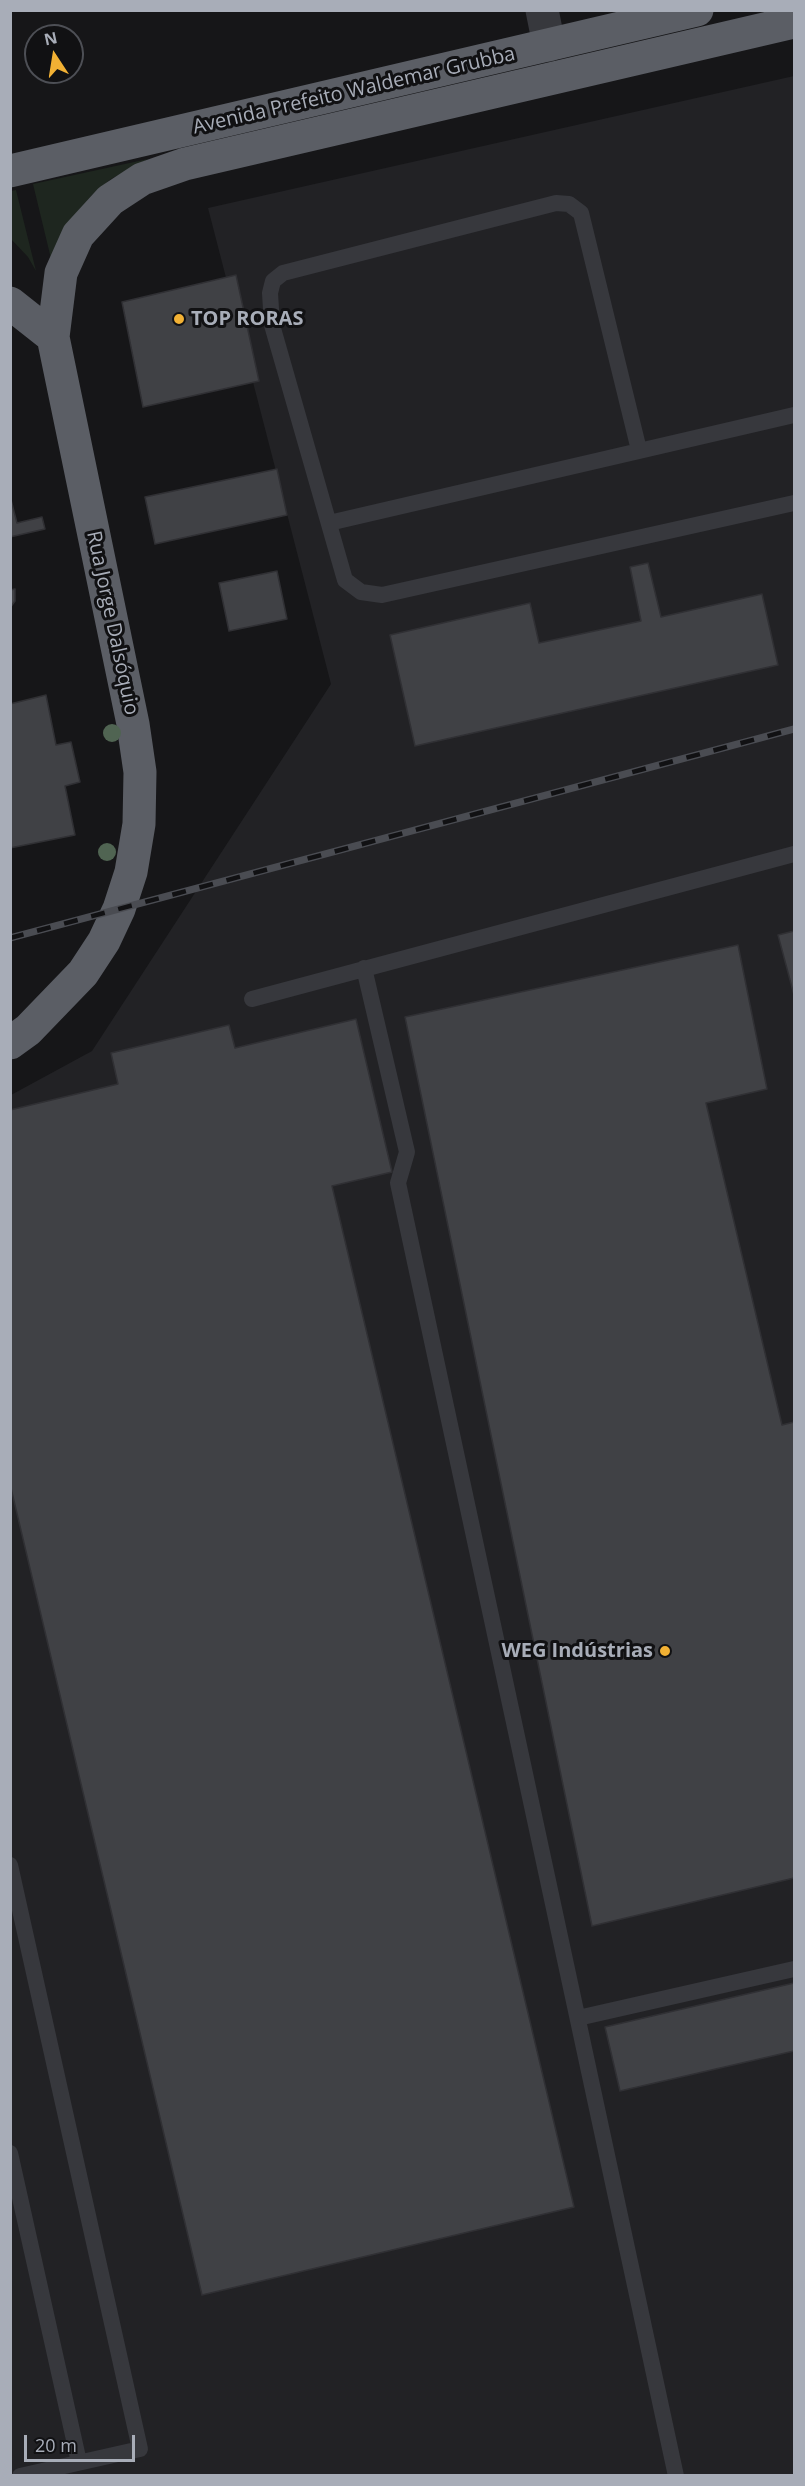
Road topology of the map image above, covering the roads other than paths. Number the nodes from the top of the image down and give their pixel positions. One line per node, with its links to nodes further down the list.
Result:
1 (542, 10): 4 (street)
2 (696, 10): 4 (highway, Avenida Prefeito Waldemar Grubba)
3 (795, 22): 6 (highway, Avenida Prefeito Waldemar Grubba)
4 (549, 45): 5 (highway, Avenida Prefeito Waldemar Grubba)
5 (10, 171)
6 (142, 179): 8 (highway, Rua Jorge Dalsóquio)
7 (10, 303): 8 (highway)
8 (53, 337): 16 (highway, Rua Jorge Dalsóquio)
9 (795, 415): 10 (lane)
10 (639, 450): 12 (lane); 12 (lane)
11 (795, 503): 12 (lane)
12 (329, 523)
13 (795, 854): 14 (lane)
14 (364, 968): 15 (lane); 19 (lane)
15 (252, 999)
16 (10, 1043)
17 (10, 1865): 21 (lane)
18 (795, 1969): 19 (lane)
19 (578, 2018): 23 (lane)
20 (10, 2153): 21 (lane)
21 (79, 2462): 22 (lane)
22 (20, 2475)
23 (676, 2475)

